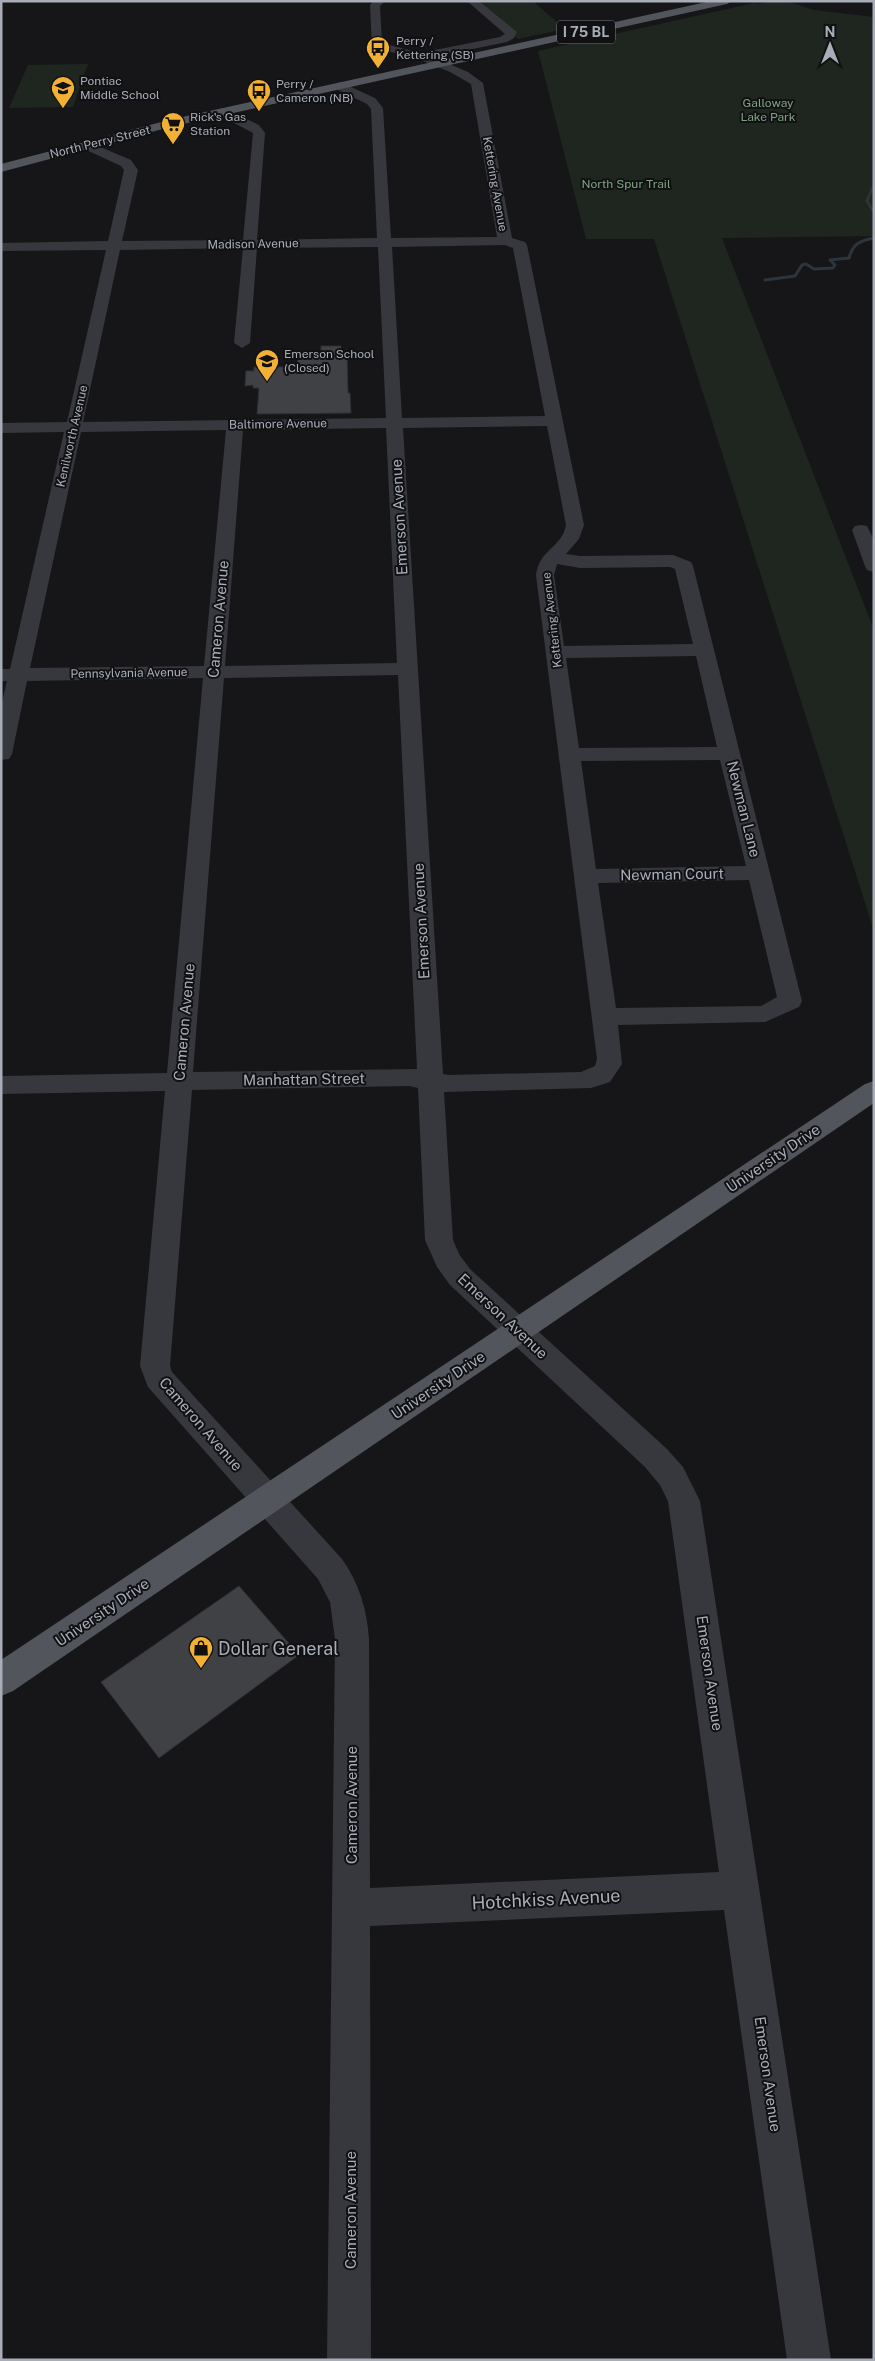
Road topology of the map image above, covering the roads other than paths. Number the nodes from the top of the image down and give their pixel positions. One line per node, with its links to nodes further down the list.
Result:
1 (380, 1): 4 (street)
2 (472, 1): 5 (street)
3 (727, 1): 6 (main road, North Perry Street / I 75 BL)
4 (387, 50): 5 (street); 7 (street)
5 (420, 56): 6 (street)
6 (439, 64): 7 (main road, North Perry Street / I 75 BL); 12 (street, Kettering Avenue)
7 (425, 68): 8 (main road, North Perry Street / I 75 BL)
8 (340, 86): 9 (main road, North Perry Street / I 75 BL); 13 (street, Emerson Avenue)
9 (223, 112): 10 (main road, North Perry Street / I 75 BL); 14 (street)
10 (86, 145): 11 (main road, North Perry Street / I 75 BL); 15 (street, Kenilworth Avenue)
11 (1, 168)
12 (505, 241): 13 (street, Madison Avenue); 18 (street, Kettering Avenue)
13 (384, 242): 14 (street, Madison Avenue); 19 (street, Emerson Avenue)
14 (250, 244): 15 (street, Madison Avenue); 17 (street)
15 (114, 246): 16 (street, Madison Avenue); 21 (street, Kenilworth Avenue)
16 (1, 248)
17 (242, 343)
18 (554, 421): 19 (street, Baltimore Avenue); 24 (street, Kettering Avenue)
19 (394, 423): 20 (street, Baltimore Avenue); 28 (street, Emerson Avenue)
20 (235, 425): 21 (street, Baltimore Avenue); 29 (street, Cameron Avenue)
21 (74, 427): 22 (street, Baltimore Avenue); 30 (street, Kenilworth Avenue)
22 (1, 428)
23 (861, 530): 25 (street)
24 (551, 557): 26 (street, Newman Lane); 27 (street, Kettering Avenue)
25 (874, 566)
26 (705, 650): 27 (street); 31 (street, Newman Lane)
27 (555, 652): 33 (street, Kettering Avenue)
28 (407, 670): 29 (street, Pennsylvania Avenue); 39 (street, Emerson Avenue)
29 (214, 672): 30 (street, Pennsylvania Avenue); 38 (street, Cameron Avenue)
30 (10, 675): 32 (street, Kenilworth Avenue)
31 (730, 753): 33 (street); 34 (street, Newman Lane)
32 (1, 754)
33 (569, 755): 35 (street, Kettering Avenue)
34 (759, 873): 35 (street, Newman Court); 36 (street, Newman Lane)
35 (586, 876): 36 (street, Kettering Avenue)
36 (605, 1017): 37 (street, Kettering Avenue)
37 (604, 1073): 39 (street, Manhattan Street)
38 (179, 1081): 39 (street, Manhattan Street); 40 (street, Manhattan Street); 43 (street, Cameron Avenue)
39 (430, 1081): 42 (street, Emerson Avenue)
40 (1, 1085)
41 (874, 1090): 42 (main road, University Drive)
42 (518, 1330): 43 (main road, University Drive); 45 (street, Emerson Avenue)
43 (269, 1500): 44 (main road, University Drive); 46 (street, Cameron Avenue)
44 (1, 1680)
45 (742, 1890): 46 (street, Hotchkiss Avenue); 48 (street, Emerson Avenue)
46 (351, 1908): 47 (street, Cameron Avenue)
47 (349, 2360)
48 (809, 2360)

